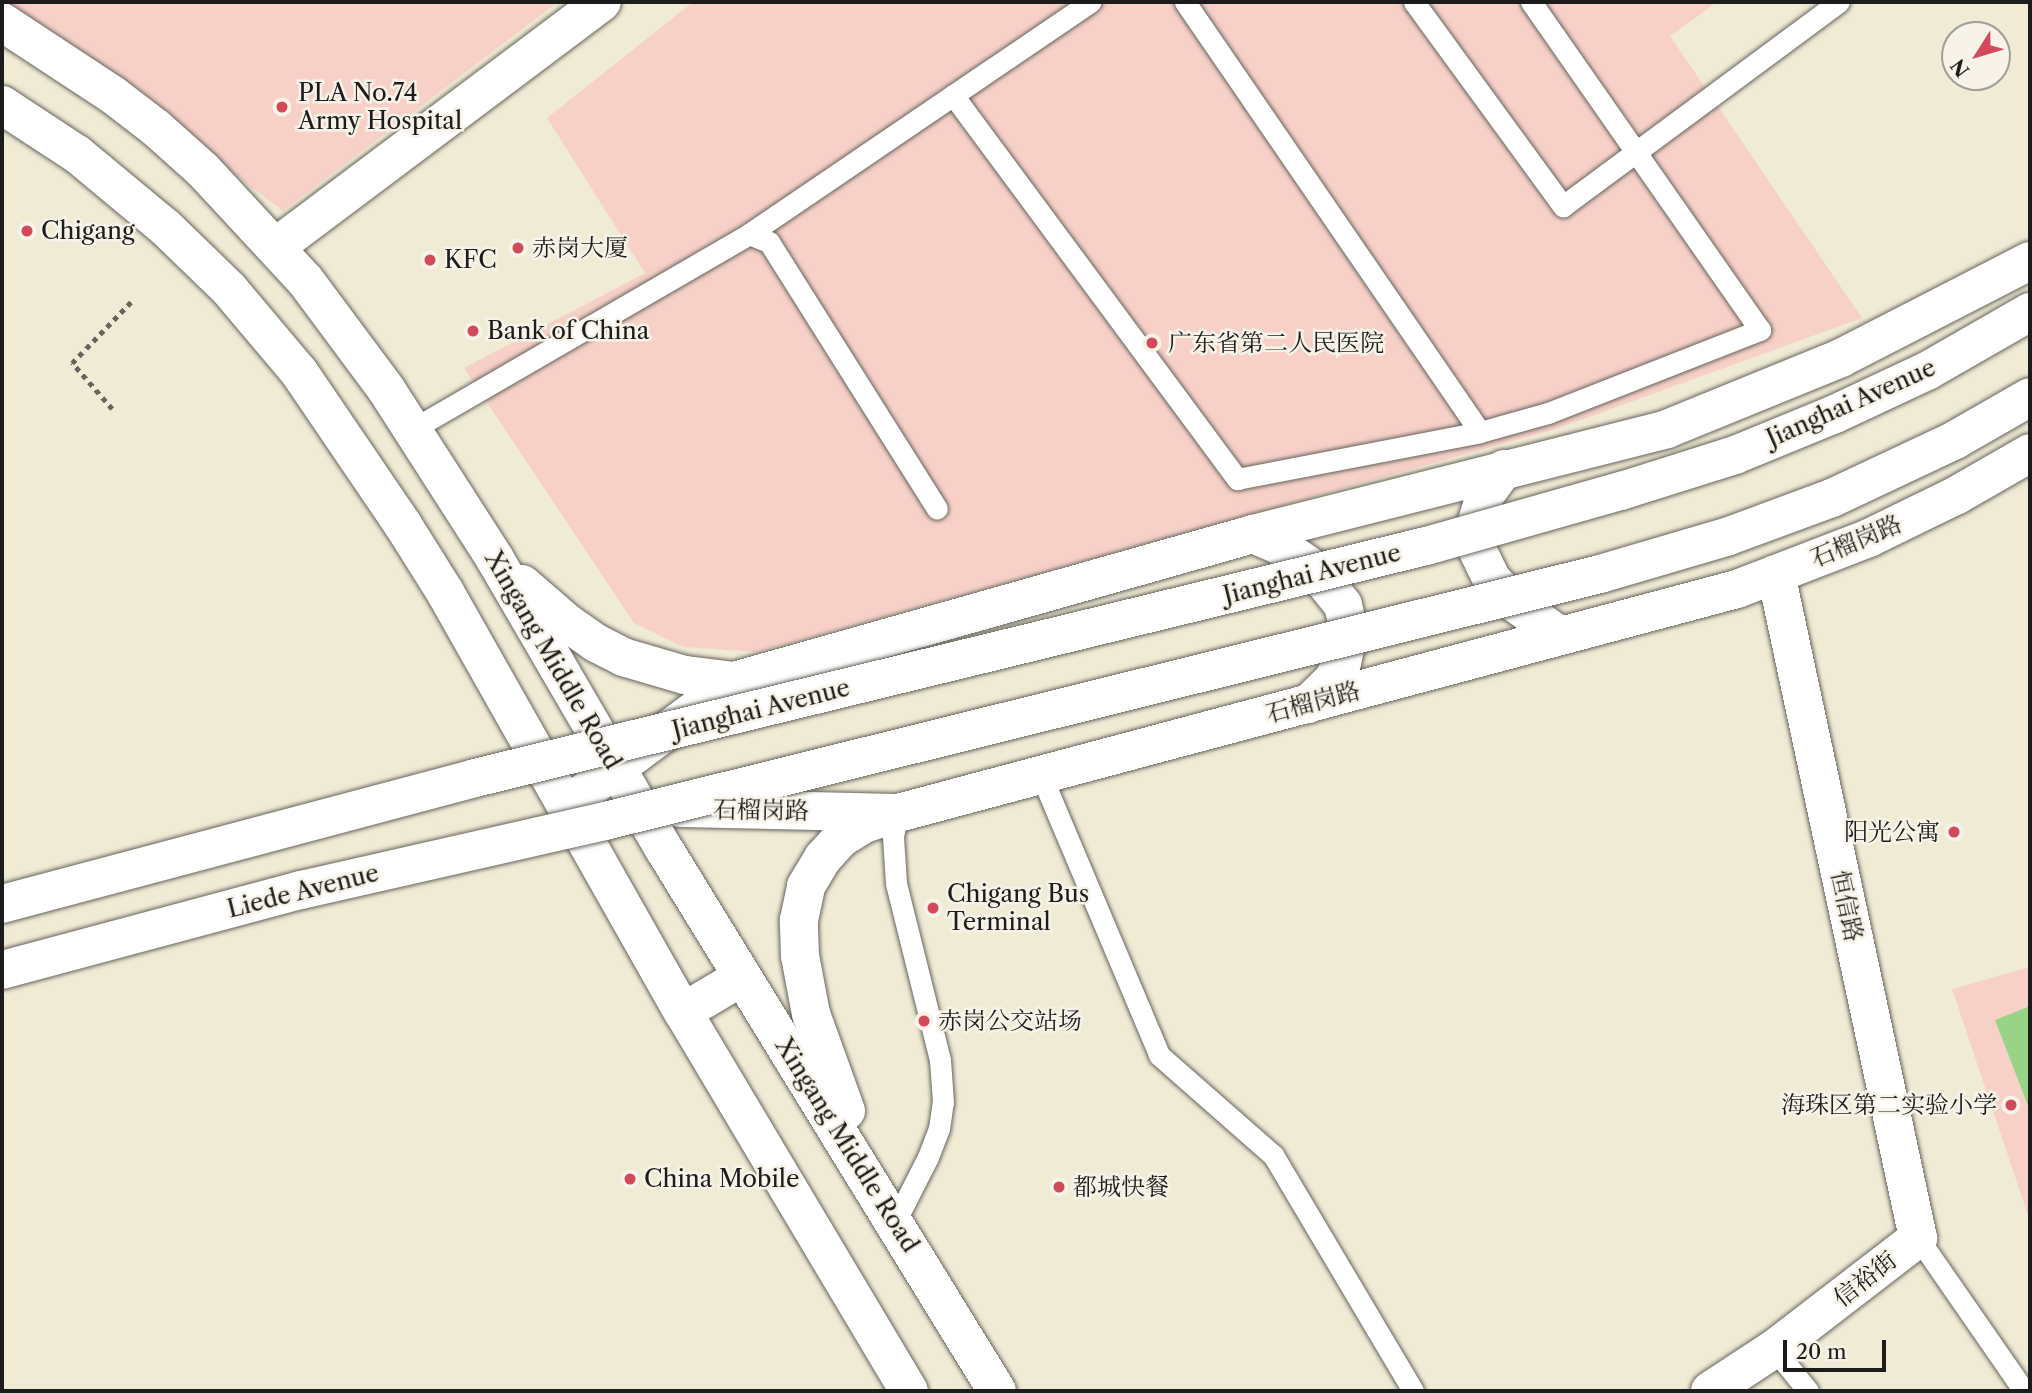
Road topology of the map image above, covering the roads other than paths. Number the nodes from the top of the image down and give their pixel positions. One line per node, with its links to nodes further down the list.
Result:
1 (603, 2): 12 (main road)
2 (1091, 2): 8 (lane)
3 (1185, 2): 17 (lane)
4 (1414, 2): 10 (lane)
5 (1531, 2): 10 (lane)
6 (1839, 2): 10 (lane)
7 (2, 22): 12 (main road, Xingang Middle Road)
8 (953, 95): 11 (lane); 17 (lane)
9 (2, 105): 24 (main road)
10 (1637, 152): 17 (lane)
11 (749, 234): 16 (lane); 20 (lane)
12 (277, 246): 16 (main road, Xingang Middle Road)
13 (2030, 261): 19 (main road)
14 (2030, 312): 33 (main road, Jianghai Avenue, bridge)
15 (2030, 397): 32 (main road, bridge)
16 (413, 429): 22 (main road, Xingang Middle Road)
17 (1480, 432)
18 (2030, 453): 23 (main road, 石榴岗路)
19 (1504, 469): 21 (main road); 25 (main road)
20 (937, 509)
21 (1253, 534): 26 (main road); 27 (main road)
22 (495, 559): 24 (main road); 26 (main road); 28 (main road, Xingang Middle Road)
23 (1776, 574): 25 (main road, 石榴岗路); 38 (main road, 恒信路)
24 (445, 592): 30 (main road)
25 (1560, 636): 27 (main road, 石榴岗路)
26 (734, 681): 28 (main road)
27 (1308, 704): 29 (main road, 石榴岗路)
28 (617, 768): 30 (main road); 32 (main road, Xingang Middle Road)
29 (1041, 775): 31 (main road, 石榴岗路); 42 (lane)
30 (566, 806): 32 (main road, 石榴岗路); 36 (main road)
31 (898, 813): 32 (main road, 石榴岗路); 37 (lane); 37 (main road)
32 (623, 814): 34 (main road, Liede Avenue, bridge); 35 (main road, Xingang Middle Road)
33 (2, 904)
34 (2, 970)
35 (742, 977): 36 (main road); 37 (main road, Xingang Middle Road)
36 (683, 1012): 40 (main road)
37 (895, 1222): 41 (main road, Xingang Middle Road)
38 (1918, 1238): 39 (main road, 信裕街); 45 (lane)
39 (1774, 1349): 43 (main road, 信裕街); 44 (lane)
40 (909, 1391)
41 (997, 1391)
42 (1413, 1391)
43 (1710, 1391)
44 (1808, 1391)
45 (2024, 1391)

